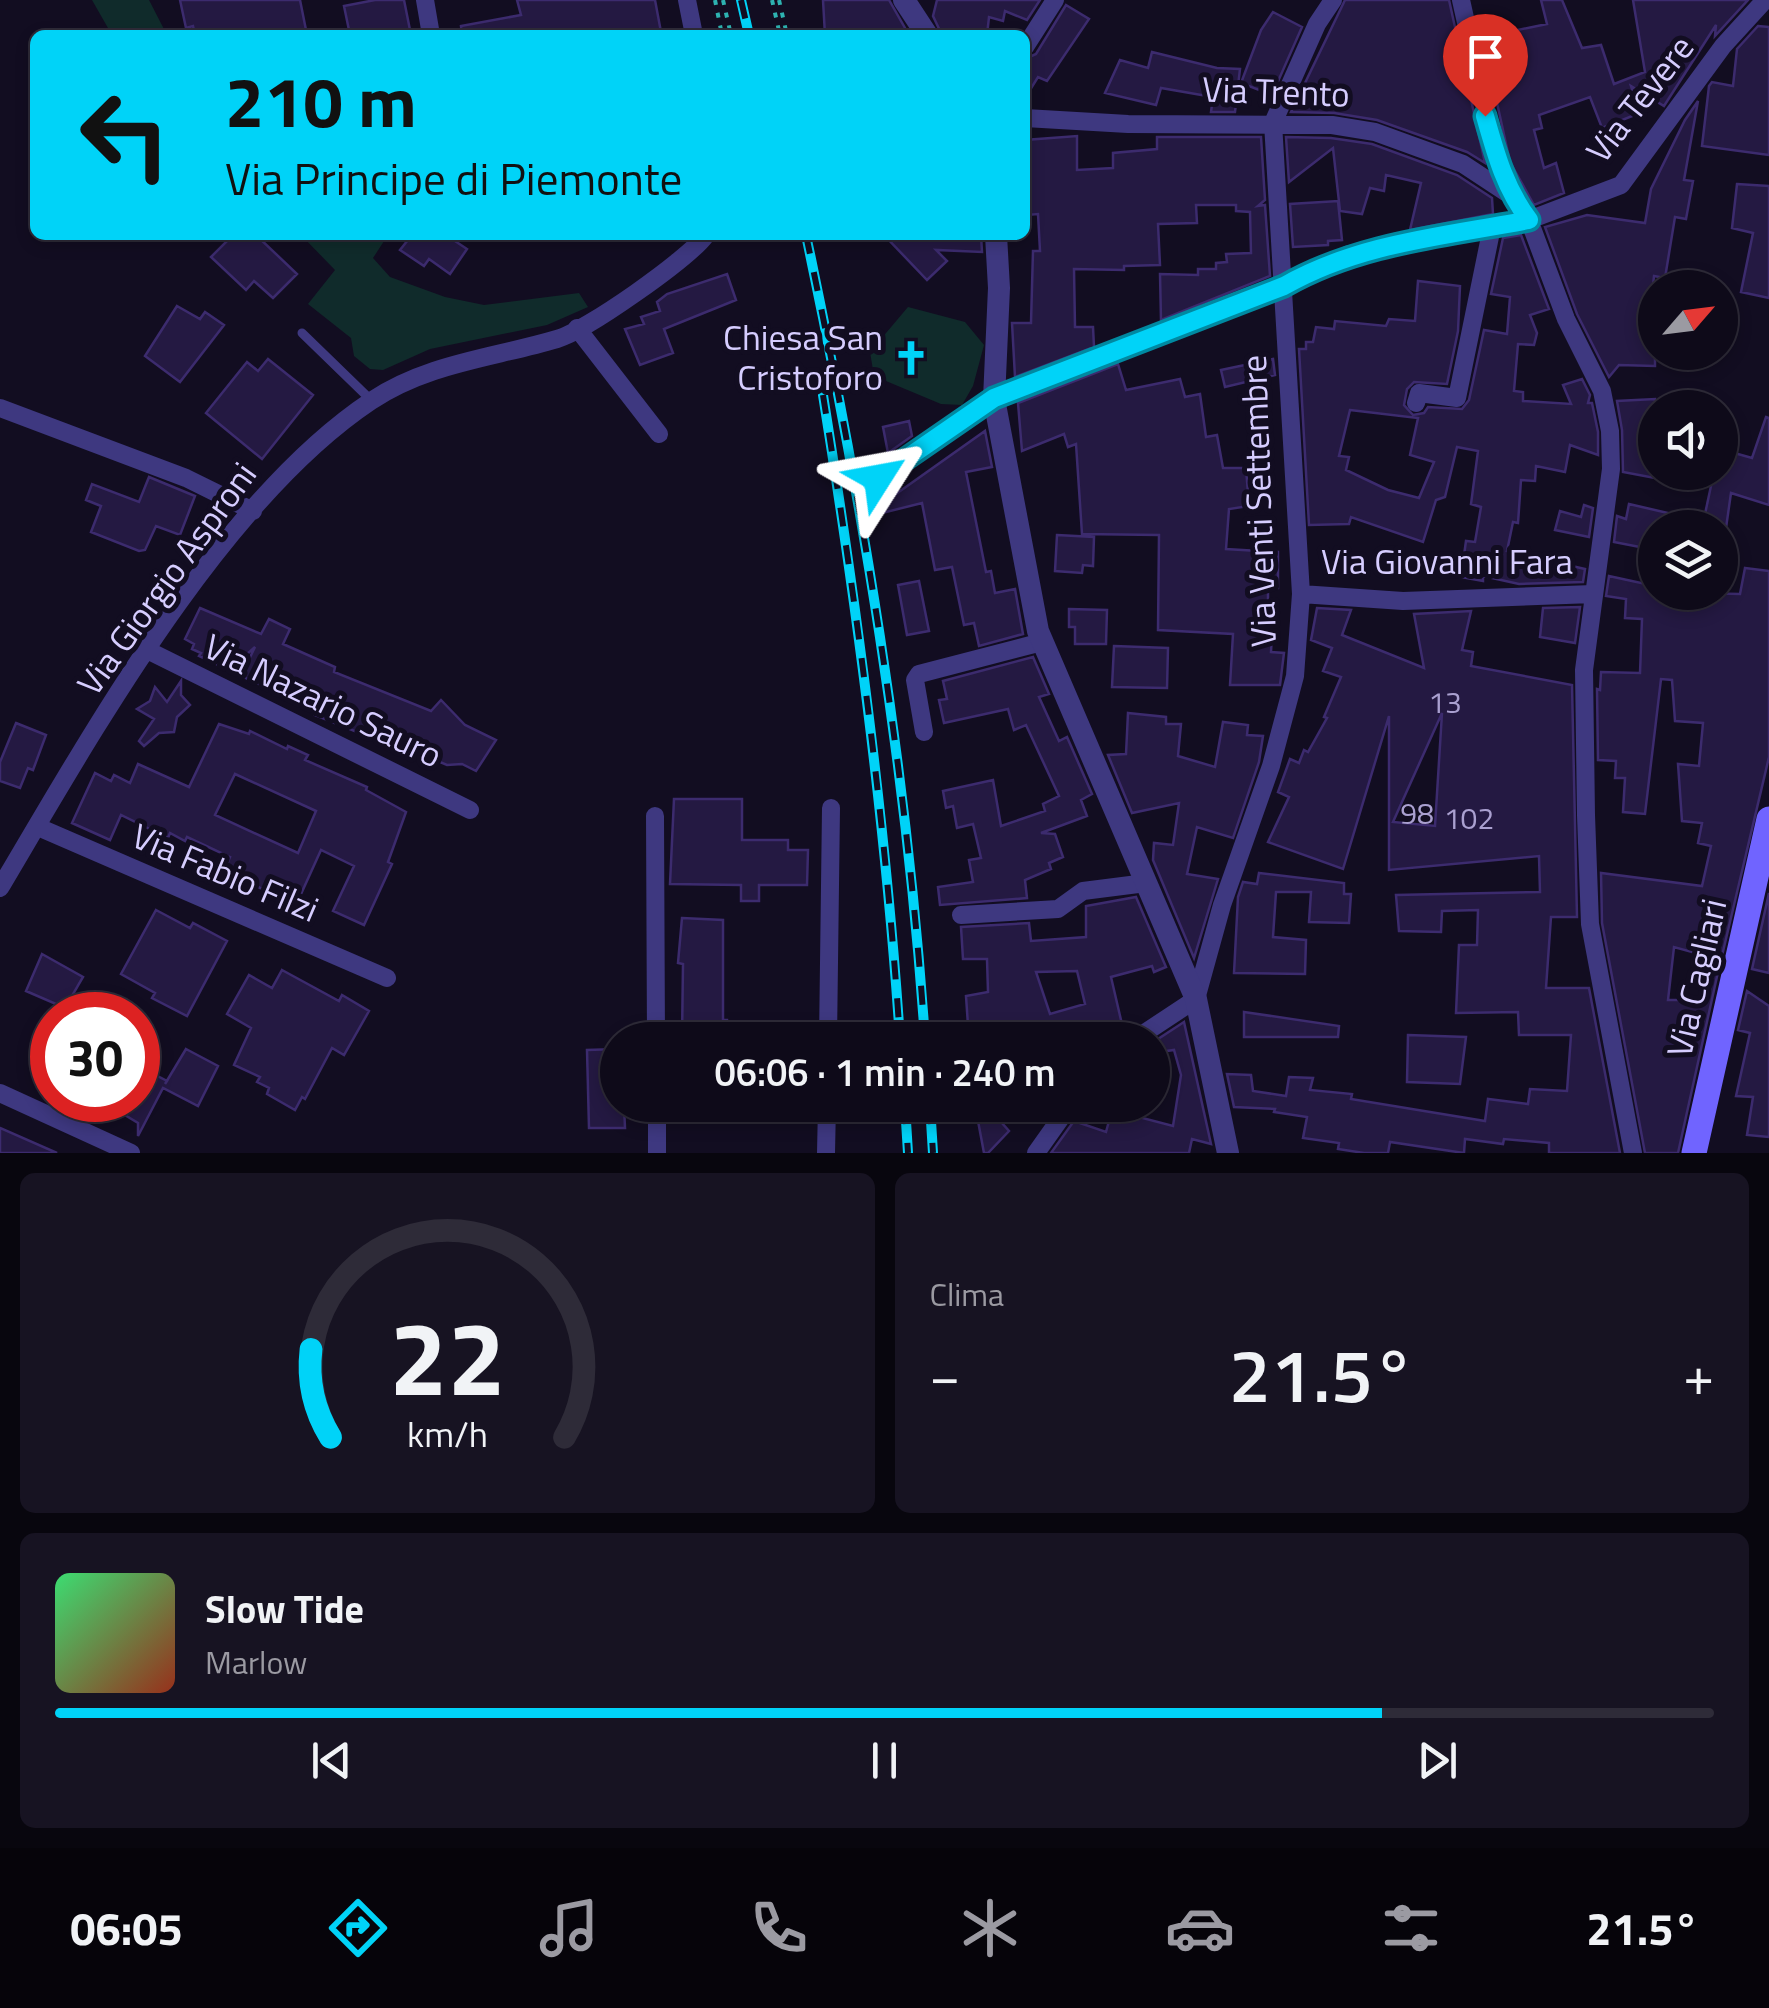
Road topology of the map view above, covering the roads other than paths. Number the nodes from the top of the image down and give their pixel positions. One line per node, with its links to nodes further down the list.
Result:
1 (426, 0): 8 (street)
2 (688, 0): 9 (street)
3 (904, 0): 10 (street)
4 (1055, 0): 11 (street)
5 (1333, 0): 13 (street, Via Venti Settembre)
6 (1461, 0): 14 (street)
7 (1764, 8): 15 (street, Via Tevere)
8 (430, 30)
9 (693, 30)
10 (924, 30)
11 (1030, 39)
12 (1030, 118): 13 (street, Via Trento)
13 (1273, 123): 14 (street, Via Trento); 19 (street, Via Venti Settembre)
14 (1510, 195): 15 (street)
15 (1529, 220): 16 (street, Via Tevere); 30 (street)
16 (1492, 228): 19 (street, Via Tevere); 24 (street)
17 (700, 240): 20 (street, Via Giorgio Asproni)
18 (996, 240): 22 (street)
19 (1284, 286): 22 (street, Via Tevere); 29 (street, Via Venti Settembre)
20 (577, 328): 23 (street, Via Giorgio Asproni); 26 (street)
21 (302, 333): 23 (lane)
22 (994, 398): 27 (street, Via Tevere); 31 (street)
23 (372, 400): 28 (street, Via Giorgio Asproni)
24 (1416, 403)
25 (0, 408): 28 (street)
26 (659, 434)
27 (878, 478)
28 (254, 511): 32 (street, Via Giorgio Asproni)
29 (1300, 594): 30 (street, Via Giovanni Fara); 44 (street, Via Venti Settembre)
30 (1592, 594): 57 (street)
31 (1042, 642): 33 (street); 39 (street)
32 (147, 650): 35 (street, Via Nazario Sauro); 38 (street, Via Giorgio Asproni)
33 (924, 732)
34 (831, 808): 46 (street)
35 (470, 810)
36 (655, 816): 45 (street)
37 (1769, 819): 41 (main road, Via Cagliari)
38 (38, 827): 40 (street, Via Giorgio Asproni); 43 (street, Via Fabio Filzi)
39 (1146, 883): 42 (street); 44 (street)
40 (0, 888)
41 (1760, 898): 58 (main road, Via Cagliari)
42 (961, 916)
43 (386, 978)
44 (1196, 999): 47 (street); 56 (street)
45 (656, 1022)
46 (828, 1022)
47 (1161, 1022)
48 (0, 1093): 52 (street)
49 (657, 1122): 53 (street)
50 (827, 1122): 54 (street)
51 (1058, 1122): 55 (street)
52 (132, 1153)
53 (657, 1153)
54 (826, 1153)
55 (1036, 1153)
56 (1228, 1153)
57 (1632, 1153)
58 (1694, 1153)

